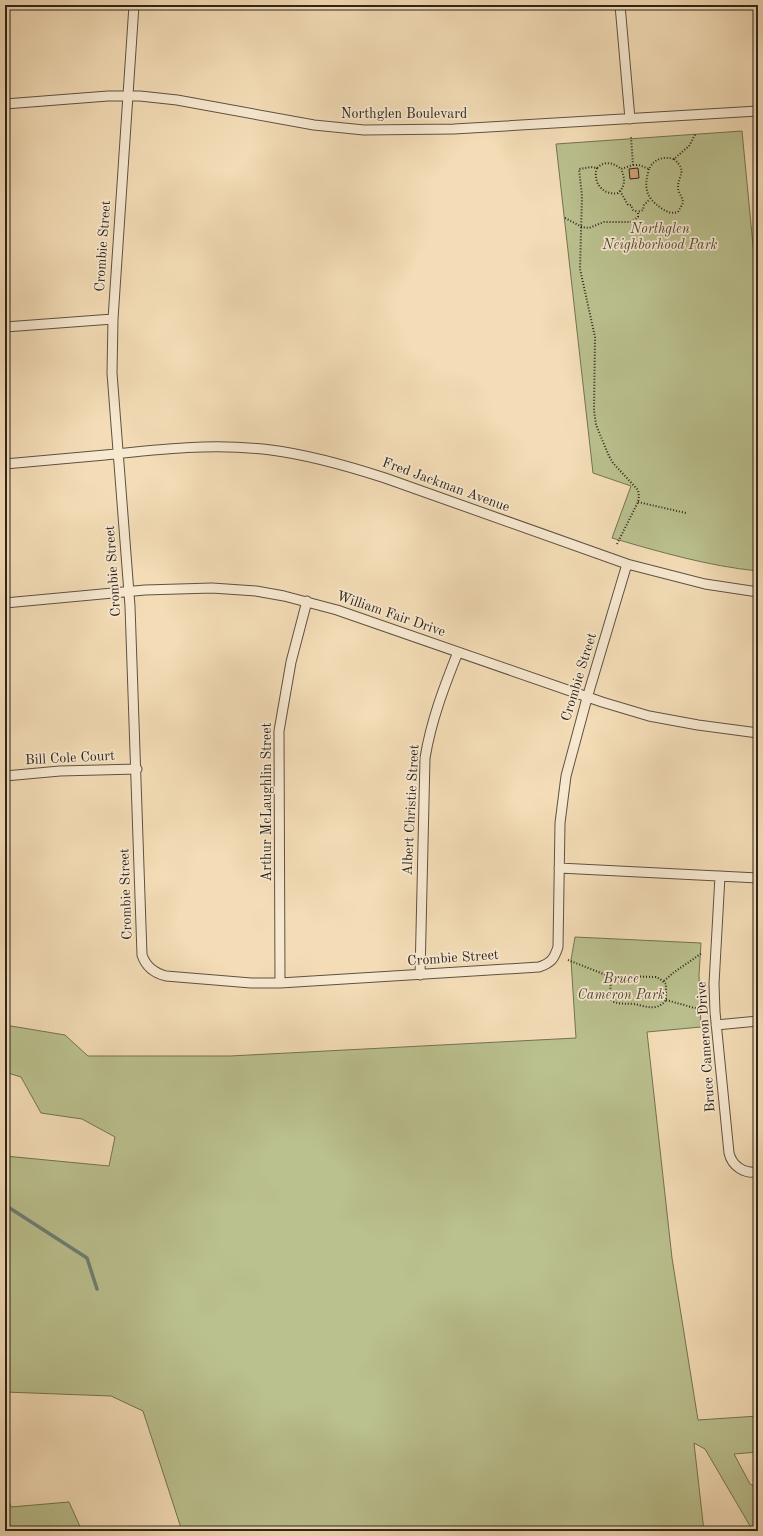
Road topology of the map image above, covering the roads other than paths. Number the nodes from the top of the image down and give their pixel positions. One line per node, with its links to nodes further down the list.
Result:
1 (134, 5): 3 (street, Crombie Street)
2 (620, 5): 6 (street)
3 (127, 95): 4 (street, Northglen Boulevard); 6 (street, Northglen Boulevard); 7 (street, Crombie Street)
4 (5, 104)
5 (758, 111): 6 (street, Northglen Boulevard)
6 (630, 119)
7 (113, 319): 8 (street); 9 (street, Crombie Street)
8 (5, 327)
9 (118, 453): 10 (street, Fred Jackman Avenue); 11 (street, Fred Jackman Avenue); 12 (street, Crombie Street)
10 (5, 464)
11 (628, 564): 13 (street, Fred Jackman Avenue); 17 (street, Crombie Street)
12 (129, 592): 14 (street, William Fair Drive); 15 (street, William Fair Drive); 19 (street, Crombie Street)
13 (758, 592)
14 (307, 601): 16 (street, William Fair Drive); 25 (street, Arthur McLaughlin Street)
15 (5, 603)
16 (458, 652): 17 (street, William Fair Drive); 24 (street, Albert Christie Street)
17 (587, 698): 18 (street, William Fair Drive); 21 (street, Crombie Street)
18 (758, 733)
19 (137, 769): 20 (street, Bill Cole Court); 25 (street, Crombie Street)
20 (5, 776)
21 (559, 868): 22 (street); 24 (street, Crombie Street)
22 (720, 876): 23 (street); 27 (street, Bruce Cameron Drive)
23 (758, 878)
24 (420, 975): 25 (street, Crombie Street)
25 (280, 983)
26 (758, 1021): 27 (street)
27 (716, 1025): 28 (street, Bruce Cameron Drive)
28 (758, 1172)

